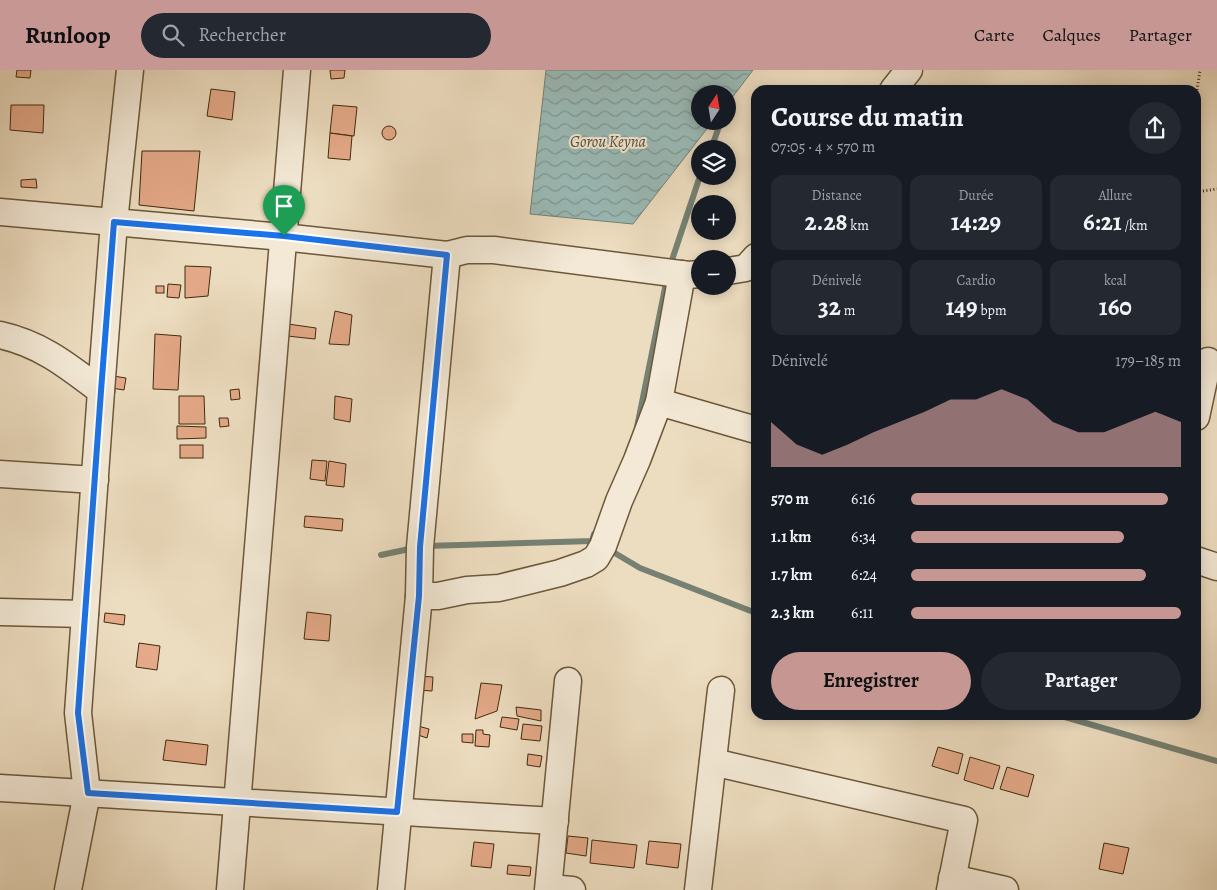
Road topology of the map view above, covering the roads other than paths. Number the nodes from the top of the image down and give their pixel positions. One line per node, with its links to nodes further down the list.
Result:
1 (130, 70): 6 (street)
2 (297, 70): 7 (street)
3 (909, 70): 4 (street)
4 (897, 85)
5 (0, 212): 6 (street)
6 (114, 222): 7 (street); 12 (street)
7 (284, 236): 8 (street); 28 (street)
8 (447, 255): 9 (street); 20 (street)
9 (691, 274): 14 (street)
10 (0, 334): 12 (street)
11 (1207, 361): 13 (street)
12 (101, 391): 17 (street)
13 (1201, 392)
14 (659, 402): 15 (street); 20 (street)
15 (751, 429)
16 (0, 474): 17 (street)
17 (96, 480): 22 (street)
18 (1201, 562): 19 (street)
19 (1217, 567)
20 (419, 596): 29 (street)
21 (0, 612): 22 (street)
22 (85, 614): 27 (street)
23 (568, 680): 30 (street)
24 (721, 690): 25 (street)
25 (713, 762): 31 (street); 36 (street)
26 (0, 788): 27 (street)
27 (88, 793): 28 (street); 33 (street)
28 (237, 802): 29 (street); 34 (street)
29 (397, 812): 30 (street); 35 (street)
30 (555, 821): 32 (street)
31 (951, 884): 37 (street)
32 (556, 889)
33 (68, 890)
34 (230, 890)
35 (391, 890)
36 (698, 890)
37 (1005, 890)

